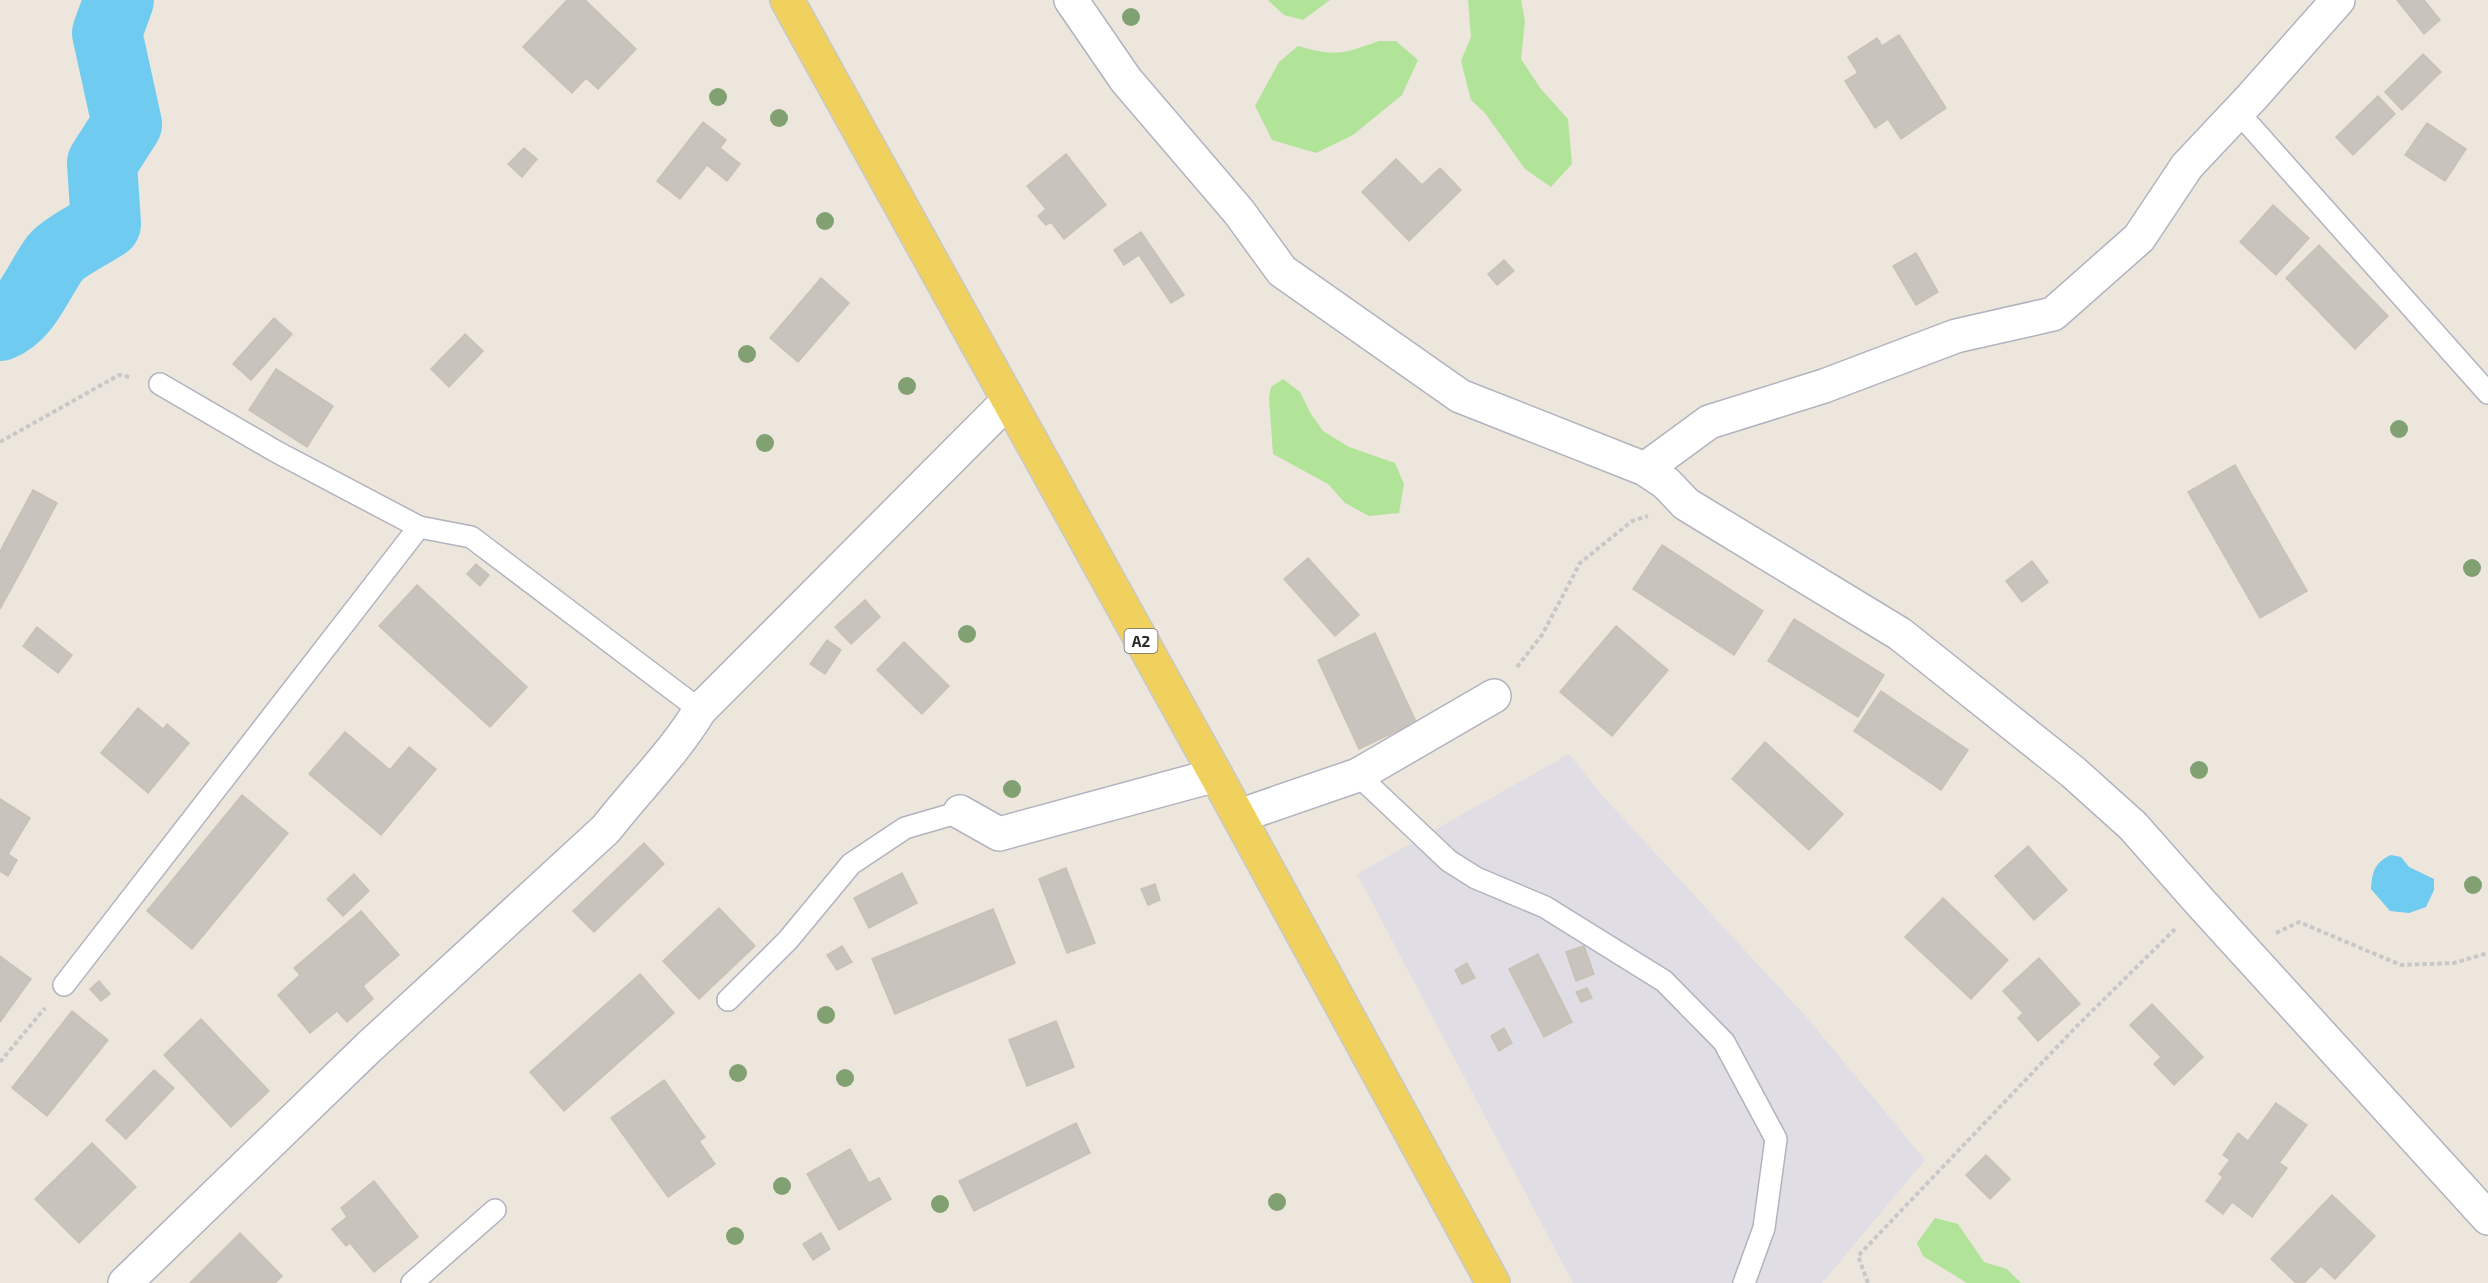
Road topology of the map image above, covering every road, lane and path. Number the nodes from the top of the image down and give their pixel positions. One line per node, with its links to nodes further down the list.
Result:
1 (787, 0): 7 (main road, A2)
2 (1071, 0): 9 (street)
3 (2338, 0): 4 (street)
4 (2238, 112): 6 (lane); 9 (street)
5 (160, 384): 8 (path); 11 (lane)
6 (2488, 393)
7 (1008, 401): 13 (street); 14 (main road, A2)
8 (0, 442)
9 (1646, 469): 10 (street)
10 (1686, 504): 12 (path); 18 (street)
11 (419, 527): 13 (lane); 21 (lane)
12 (1494, 696): 15 (street)
13 (700, 710): 26 (street)
14 (1216, 775): 16 (street); 17 (main road, A2)
15 (1358, 775): 17 (street); 29 (lane)
16 (960, 812): 22 (lane)
17 (1239, 816): 28 (main road, A2)
18 (2201, 903): 19 (street); 30 (path)
19 (2242, 948): 20 (path); 25 (street)
20 (2488, 953)
21 (64, 985): 23 (path)
22 (728, 1000)
23 (0, 1062)
24 (495, 1210): 27 (lane)
25 (2488, 1217)
26 (125, 1283)
27 (412, 1283)
28 (1493, 1283)
29 (1744, 1283)
30 (1868, 1283)

